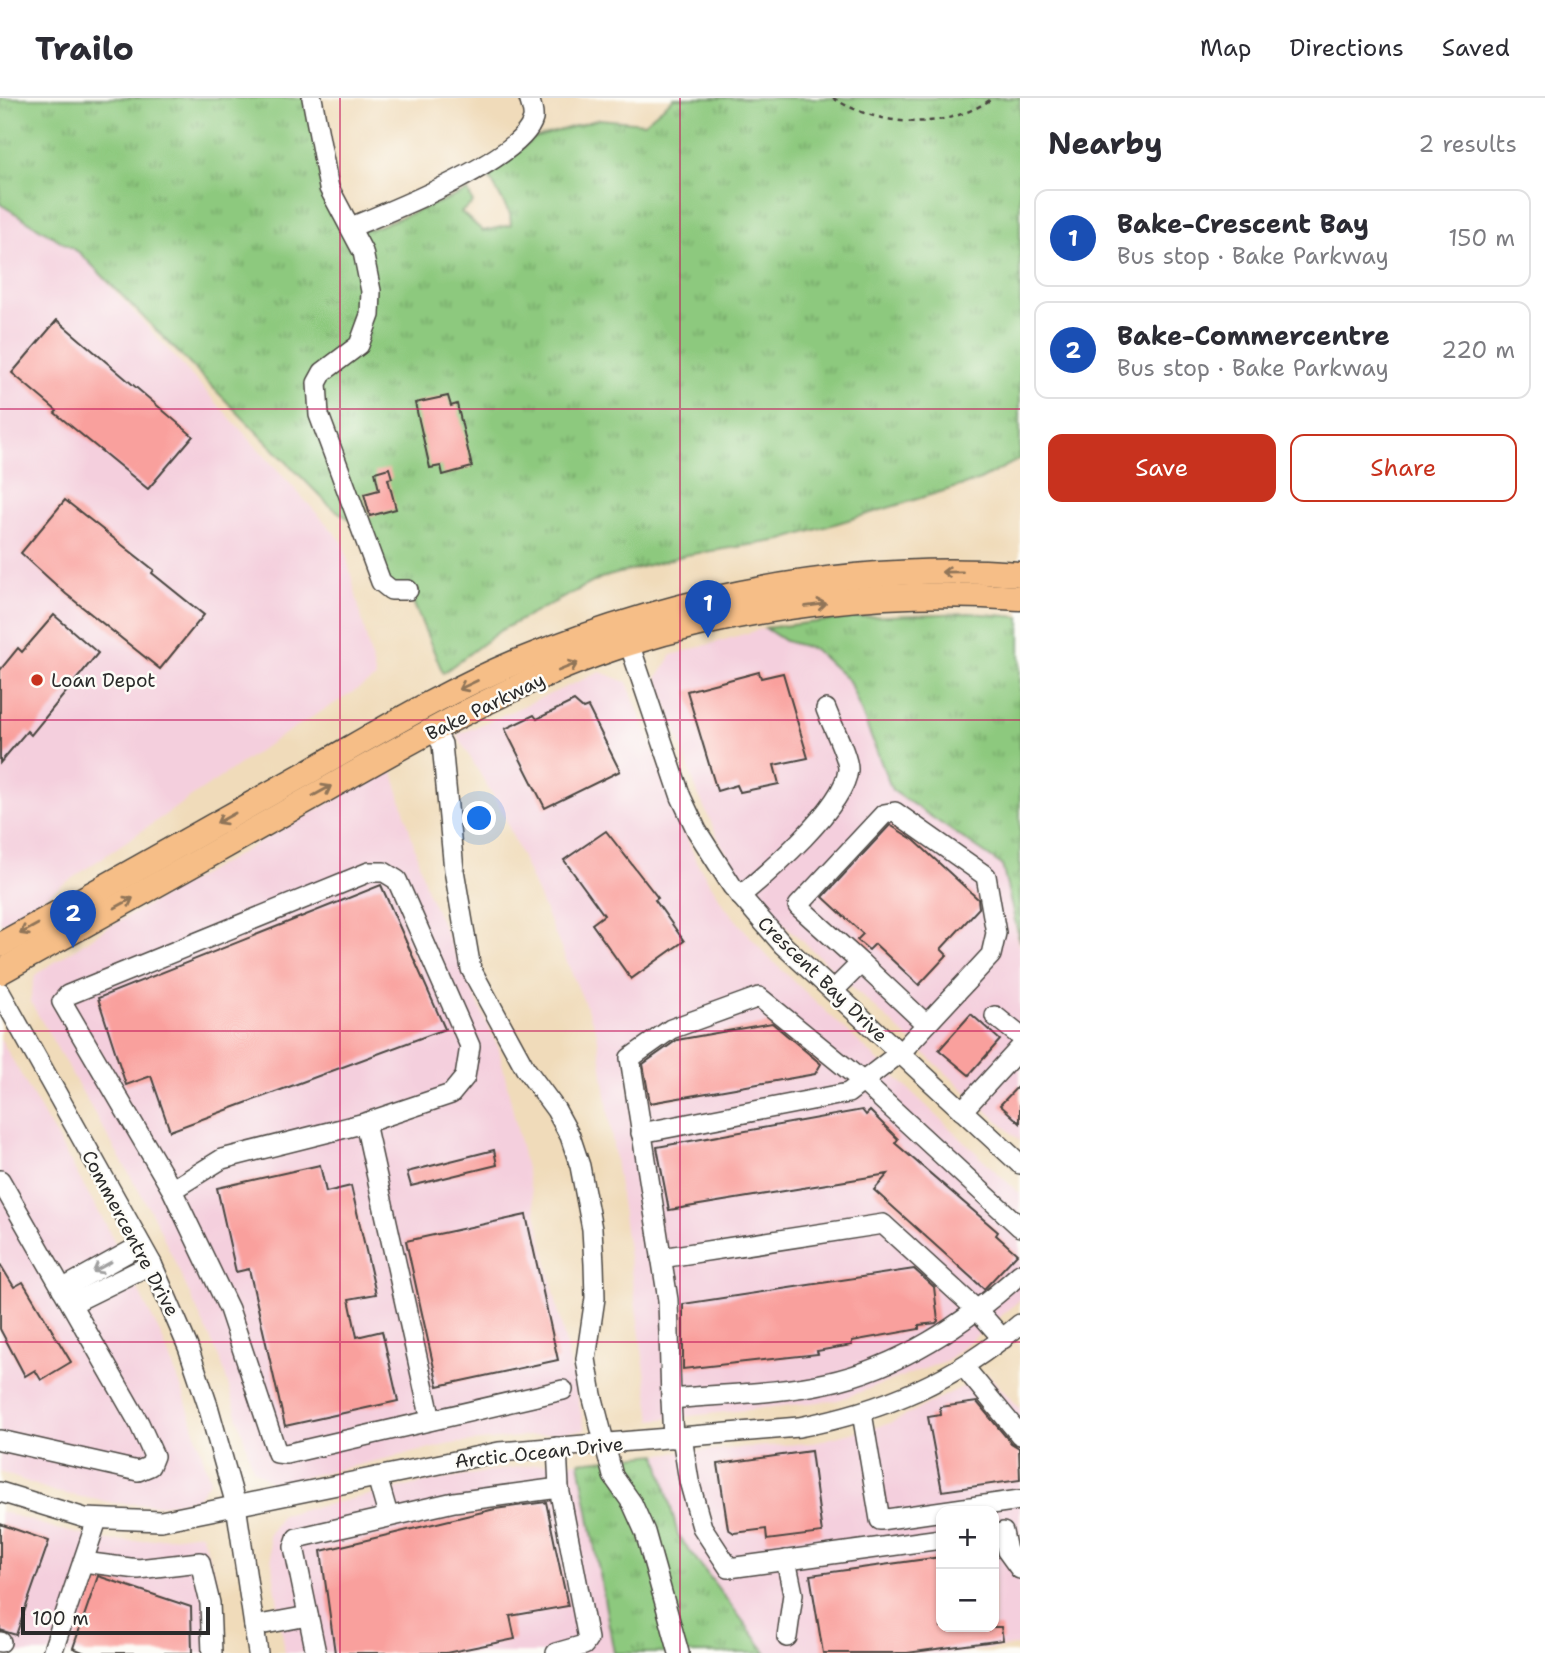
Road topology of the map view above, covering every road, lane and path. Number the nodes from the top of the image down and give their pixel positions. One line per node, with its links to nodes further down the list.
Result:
1 (312, 98): 5 (street)
2 (529, 98): 5 (street)
3 (833, 98): 4 (path)
4 (993, 98)
5 (351, 227): 8 (street)
6 (1020, 575): 7 (main road, Bake Parkway, one-way to 7)
7 (806, 582): 10 (main road); 14 (main road, Bake Parkway, one-way to 14)
8 (408, 590)
9 (1020, 598): 10 (main road, Bake Parkway, one-way to 9)
10 (629, 643): 12 (main road, Bake Parkway, one-way to 10); 13 (street, Crescent Bay Drive)
11 (826, 709): 13 (street)
12 (434, 730): 16 (main road, Bake Parkway, one-way to 12); 48 (street)
13 (740, 896): 17 (street, Crescent Bay Drive)
14 (0, 945)
15 (861, 963): 17 (street); 20 (street); 20 (street)
16 (0, 972)
17 (834, 991): 23 (street, Crescent Bay Drive)
18 (0, 992): 32 (street, Commercentre Drive)
19 (995, 1016): 21 (street)
20 (926, 1024): 23 (street)
21 (1020, 1036)
22 (1020, 1048): 25 (street)
23 (901, 1052): 24 (street); 25 (street, Crescent Bay Drive)
24 (861, 1080): 27 (street); 27 (street); 31 (street)
25 (962, 1111): 28 (street, Crescent Bay Drive)
26 (365, 1123): 30 (street); 30 (street); 44 (street)
27 (641, 1133): 33 (street)
28 (1020, 1163)
29 (0, 1181): 36 (street)
30 (172, 1190): 44 (street)
31 (1020, 1227)
32 (141, 1245): 34 (street, Commercentre Drive); 36 (street, one-way to 36)
33 (661, 1258): 37 (street); 42 (street)
34 (152, 1265): 36 (street); 54 (street, Commercentre Drive)
35 (1020, 1274): 37 (street)
36 (67, 1297): 47 (street)
37 (978, 1311): 39 (street); 42 (street)
38 (1020, 1324): 39 (street, Arctic Ocean Drive)
39 (1003, 1339): 40 (street, Arctic Ocean Drive)
40 (964, 1367): 43 (street, Arctic Ocean Drive); 45 (street)
41 (563, 1390): 44 (street)
42 (671, 1399): 46 (street)
43 (862, 1413): 46 (street, Arctic Ocean Drive); 57 (street)
44 (431, 1420)
45 (1020, 1435)
46 (678, 1438): 48 (street, Arctic Ocean Drive); 61 (street)
47 (0, 1440)
48 (604, 1444): 49 (street, Arctic Ocean Drive); 72 (street)
49 (557, 1447): 50 (street, Arctic Ocean Drive); 51 (street)
50 (377, 1477): 54 (street, Arctic Ocean Drive); 55 (street)
51 (559, 1488): 55 (street); 71 (street)
52 (0, 1492): 56 (street, Arctic Ocean Drive)
53 (1020, 1500): 57 (street)
54 (236, 1505): 56 (street, Arctic Ocean Drive); 65 (street, Commercentre Drive)
55 (388, 1515): 64 (street)
56 (97, 1520): 62 (street)
57 (880, 1520): 60 (street)
58 (1006, 1532): 63 (street)
59 (936, 1540): 60 (street)
60 (884, 1547): 61 (street)
61 (786, 1560): 66 (street)
62 (83, 1562): 67 (street); 68 (street)
63 (1020, 1569)
64 (308, 1616): 65 (street); 70 (street)
65 (254, 1626): 69 (street, Commercentre Drive)
66 (787, 1637)
67 (52, 1653)
68 (212, 1653)
69 (258, 1653)
70 (316, 1653)
71 (556, 1653)
72 (678, 1653)

